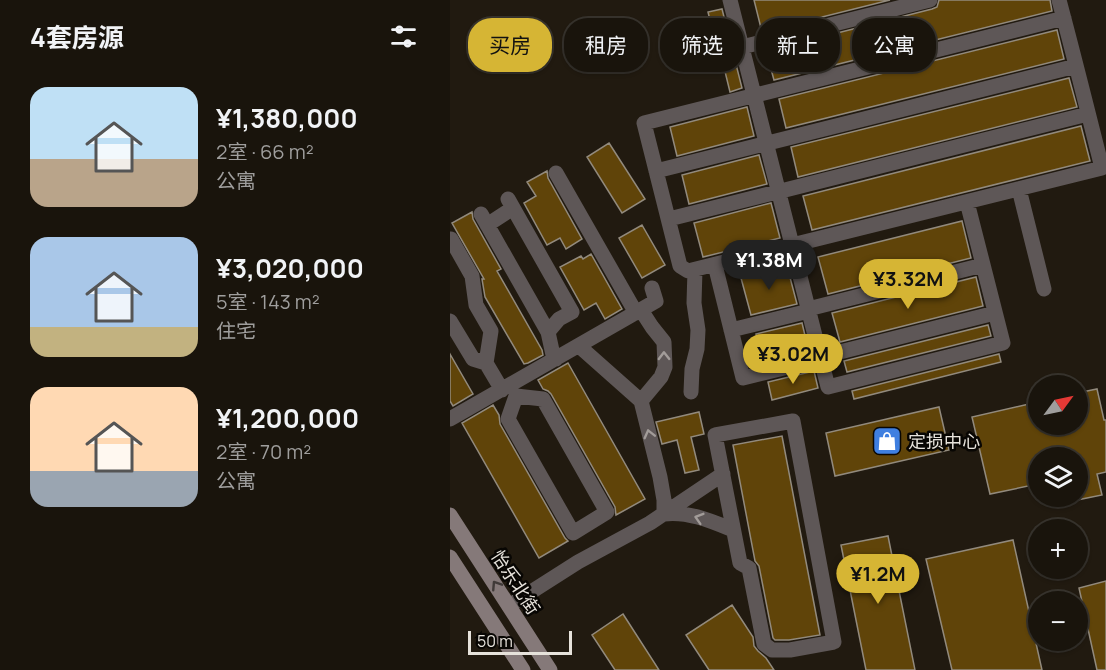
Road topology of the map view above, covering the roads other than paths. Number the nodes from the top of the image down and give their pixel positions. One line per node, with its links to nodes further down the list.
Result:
1 (730, 0): 4 (street)
2 (930, 0): 6 (street)
3 (1059, 0): 5 (street)
4 (735, 18)
5 (1064, 18): 8 (street); 9 (street)
6 (744, 46)
7 (744, 55): 9 (street)
8 (1076, 66): 10 (street); 11 (street)
9 (754, 95): 11 (street); 12 (street)
10 (1088, 114): 14 (street); 15 (street)
11 (766, 143): 12 (street); 15 (street)
12 (656, 171): 17 (street)
13 (556, 173): 26 (street)
14 (1019, 189): 16 (street); 24 (street)
15 (779, 191): 17 (street); 19 (street)
16 (967, 202): 19 (street); 21 (street)
17 (669, 219): 22 (street)
18 (451, 239): 34 (street)
19 (792, 246): 20 (street); 25 (street)
20 (715, 265): 22 (street); 29 (street)
21 (983, 265): 25 (street); 27 (street)
22 (695, 270): 36 (street)
23 (652, 288): 26 (street)
24 (1044, 289)
25 (808, 310): 29 (street); 32 (street)
26 (638, 311): 31 (street); 37 (street, one-way to 26)
27 (995, 313): 32 (street); 32 (street)
28 (450, 321): 34 (street)
29 (731, 330): 32 (street)
30 (548, 332): 30 (street); 33 (street)
31 (579, 346): 33 (street); 37 (street)
32 (821, 358)
33 (556, 359): 35 (street)
34 (486, 363): 35 (street)
35 (509, 390): 35 (street); 38 (street)
36 (691, 392)
37 (640, 401): 40 (street, one-way to 37)
38 (450, 419)
39 (723, 474): 40 (street); 42 (street); 42 (street)
40 (664, 514): 42 (street, one-way to 40); 44 (street)
41 (450, 515): 44 (main road, 怡乐北街, one-way to 41)
42 (733, 530)
43 (450, 557): 45 (main road)
44 (509, 606): 46 (main road, 怡乐北街)
45 (524, 670)
46 (550, 670)

